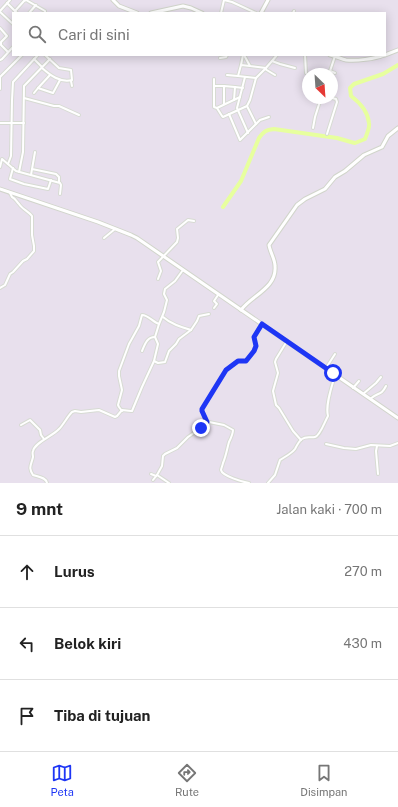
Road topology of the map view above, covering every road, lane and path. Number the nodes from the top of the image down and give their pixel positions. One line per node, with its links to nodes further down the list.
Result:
1 (10, 0): 4 (street)
2 (113, 0): 9 (street)
3 (268, 0): 14 (street)
4 (7, 3): 6 (street); 15 (street)
5 (36, 6): 6 (street); 7 (street); 8 (street)
6 (16, 12)
7 (30, 12)
8 (45, 12)
9 (134, 12)
10 (156, 12): 11 (street)
11 (200, 12)
12 (221, 12): 13 (street)
13 (254, 12)
14 (262, 12)
15 (0, 13): 16 (street)
16 (12, 23)
17 (0, 28): 20 (street)
18 (12, 48): 20 (street)
19 (398, 50): 21 (street)
20 (8, 52): 35 (street)
21 (386, 55)
22 (21, 56): 48 (street)
23 (37, 56): 33 (street)
24 (46, 56): 34 (street)
25 (226, 56): 32 (street)
26 (244, 56): 37 (street)
27 (245, 56): 38 (street)
28 (276, 56): 36 (street)
29 (305, 56): 41 (street)
30 (335, 56): 31 (street); 42 (street)
31 (380, 56)
32 (220, 58)
33 (34, 59): 39 (street); 75 (street)
34 (50, 59): 39 (street); 53 (street)
35 (0, 60)
36 (272, 61): 40 (street); 43 (street)
37 (241, 65): 38 (street); 47 (street)
38 (250, 66): 43 (street)
39 (42, 67): 44 (street); 63 (street)
40 (295, 68)
41 (306, 68)
42 (331, 68)
43 (266, 69): 46 (street); 50 (street)
44 (50, 75): 52 (street); 58 (street)
45 (227, 75): 47 (street)
46 (274, 75)
47 (238, 76): 49 (street)
48 (0, 77): 60 (street)
49 (245, 77): 50 (street); 59 (street)
50 (256, 78): 68 (street)
51 (214, 79): 55 (street)
52 (60, 80): 53 (street); 58 (street)
53 (72, 81): 54 (street)
54 (72, 86)
55 (214, 86): 56 (street); 69 (street)
56 (224, 86): 57 (street); 65 (street)
57 (234, 87): 59 (street); 64 (street)
58 (38, 88): 61 (street)
59 (243, 88): 62 (street)
60 (0, 89)
61 (34, 93)
62 (240, 97): 64 (street); 70 (street)
63 (24, 98): 72 (street); 76 (street)
64 (234, 100): 65 (street)
65 (224, 104): 69 (street)
66 (319, 104): 78 (street)
67 (336, 104): 81 (street)
68 (247, 106): 70 (street); 77 (street)
69 (217, 108): 71 (street)
70 (238, 110): 71 (street); 80 (street)
71 (229, 114): 80 (street)
72 (79, 115)
73 (269, 116): 77 (street)
74 (0, 123): 75 (street)
75 (12, 123): 76 (street); 84 (street)
76 (24, 123): 88 (street)
77 (256, 124): 80 (street)
78 (313, 128)
79 (398, 128): 104 (street)
80 (248, 132)
81 (327, 134)
82 (35, 152): 87 (street)
83 (1, 158): 84 (street); 85 (street)
84 (8, 164): 86 (street)
85 (0, 167)
86 (13, 168): 88 (street); 90 (street)
87 (32, 169): 89 (street); 91 (street)
88 (19, 172): 89 (street)
89 (31, 175): 90 (street)
90 (50, 180): 91 (street)
91 (59, 182): 94 (street)
92 (0, 189): 93 (street)
93 (10, 193): 96 (street); 101 (street)
94 (60, 194)
95 (194, 221): 98 (street)
96 (115, 229): 97 (street); 98 (street)
97 (104, 238)
98 (164, 256): 99 (street); 100 (street)
99 (183, 270): 102 (street); 106 (street)
100 (158, 279)
101 (0, 288)
102 (219, 294): 103 (street); 104 (street)
103 (214, 308)
104 (241, 310): 108 (street)
105 (209, 314): 109 (street)
106 (163, 317): 107 (street); 109 (street)
107 (159, 324): 110 (street); 123 (street)
108 (262, 324): 111 (street); 125 (street)
109 (191, 330): 114 (street)
110 (155, 337): 112 (street); 114 (street)
111 (287, 341): 115 (street); 128 (street)
112 (142, 351)
113 (335, 354): 115 (street)
114 (154, 361): 123 (street)
115 (325, 369): 116 (street)
116 (335, 375): 120 (street); 128 (street)
117 (381, 377): 121 (street)
118 (359, 381): 120 (street)
119 (386, 386): 122 (street)
120 (353, 388): 121 (street)
121 (363, 394): 122 (street)
122 (370, 399): 124 (street)
123 (122, 410): 127 (street)
124 (398, 418)
125 (207, 422): 134 (street); 138 (street)
126 (21, 425): 127 (street)
127 (44, 439): 136 (street)
128 (301, 440): 139 (street)
129 (398, 443): 131 (street)
130 (326, 444): 131 (street)
131 (377, 446): 133 (street)
132 (151, 474): 134 (street)
133 (378, 474)
134 (156, 476): 135 (street); 137 (street)
135 (153, 480)
136 (48, 483)
137 (169, 483)
138 (249, 483)
139 (268, 483)

